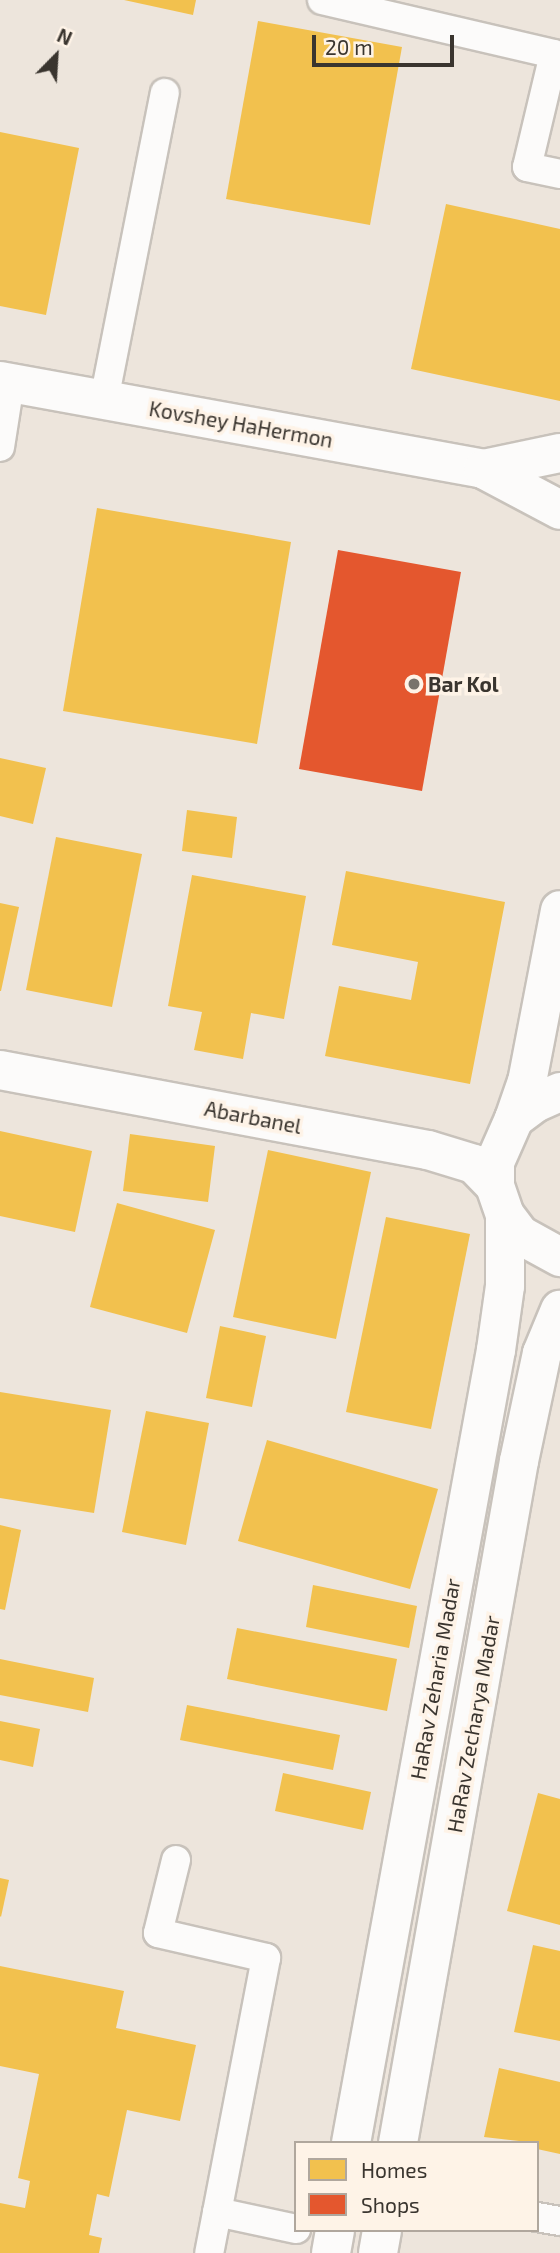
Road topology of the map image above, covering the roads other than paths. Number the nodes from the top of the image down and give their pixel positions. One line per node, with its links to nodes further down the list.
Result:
1 (322, 0): 3 (lane)
2 (164, 93): 5 (lane)
3 (560, 173)
4 (5, 382): 5 (street, Kovshey HaHermon); 6 (lane)
5 (104, 400): 8 (street, Kovshey HaHermon)
6 (0, 447)
7 (560, 453): 8 (street, Kovshey HaHermon)
8 (483, 468): 9 (street, Kovshey HaHermon)
9 (560, 510)
10 (560, 909): 13 (street)
11 (0, 1070): 14 (street, Abarbanel)
12 (560, 1092): 13 (street)
13 (514, 1119): 14 (street, HaRav Zeharia Madar)
14 (500, 1201): 15 (street, Abarbanel); 18 (street, HaRav Zeharia Madar)
15 (560, 1257)
16 (560, 1310): 19 (street, HaRav Zecharya Madar)
17 (176, 1860): 20 (lane)
18 (351, 2141)
19 (398, 2141)
20 (217, 2212): 23 (lane); 25 (lane)
21 (539, 2217): 22 (lane)
22 (560, 2221)
23 (294, 2229)
24 (382, 2232): 26 (street)
25 (209, 2253)
26 (378, 2253)

